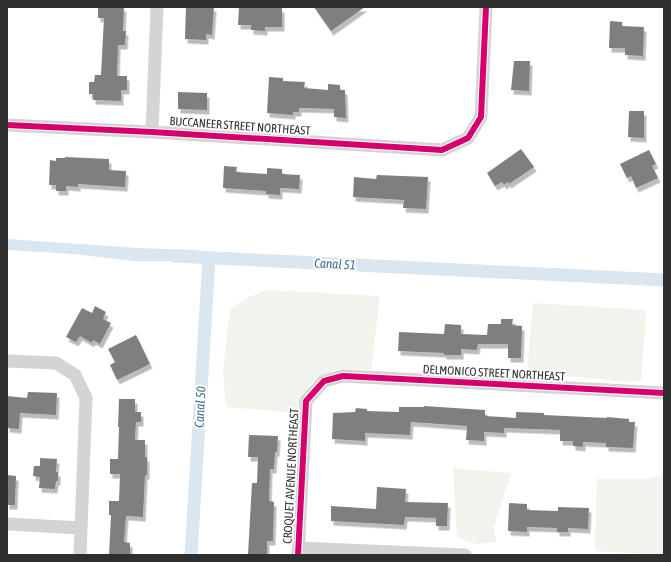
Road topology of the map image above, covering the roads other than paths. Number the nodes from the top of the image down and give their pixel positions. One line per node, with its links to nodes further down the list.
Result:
1 (157, 7): 4 (street)
2 (486, 7): 4 (street, BUCCANEER STREET NORTHEAST)
3 (7, 124): 4 (street, BUCCANEER STREET NORTHEAST)
4 (152, 132)
5 (7, 361): 9 (street)
6 (324, 381): 7 (street, DELMONICO STREET NORTHEAST); 10 (street, CROQUET AVENUE NORTHEAST)
7 (664, 393)
8 (7, 524): 9 (street)
9 (81, 528): 11 (street)
10 (298, 551): 12 (street)
11 (80, 555)
12 (464, 555)

